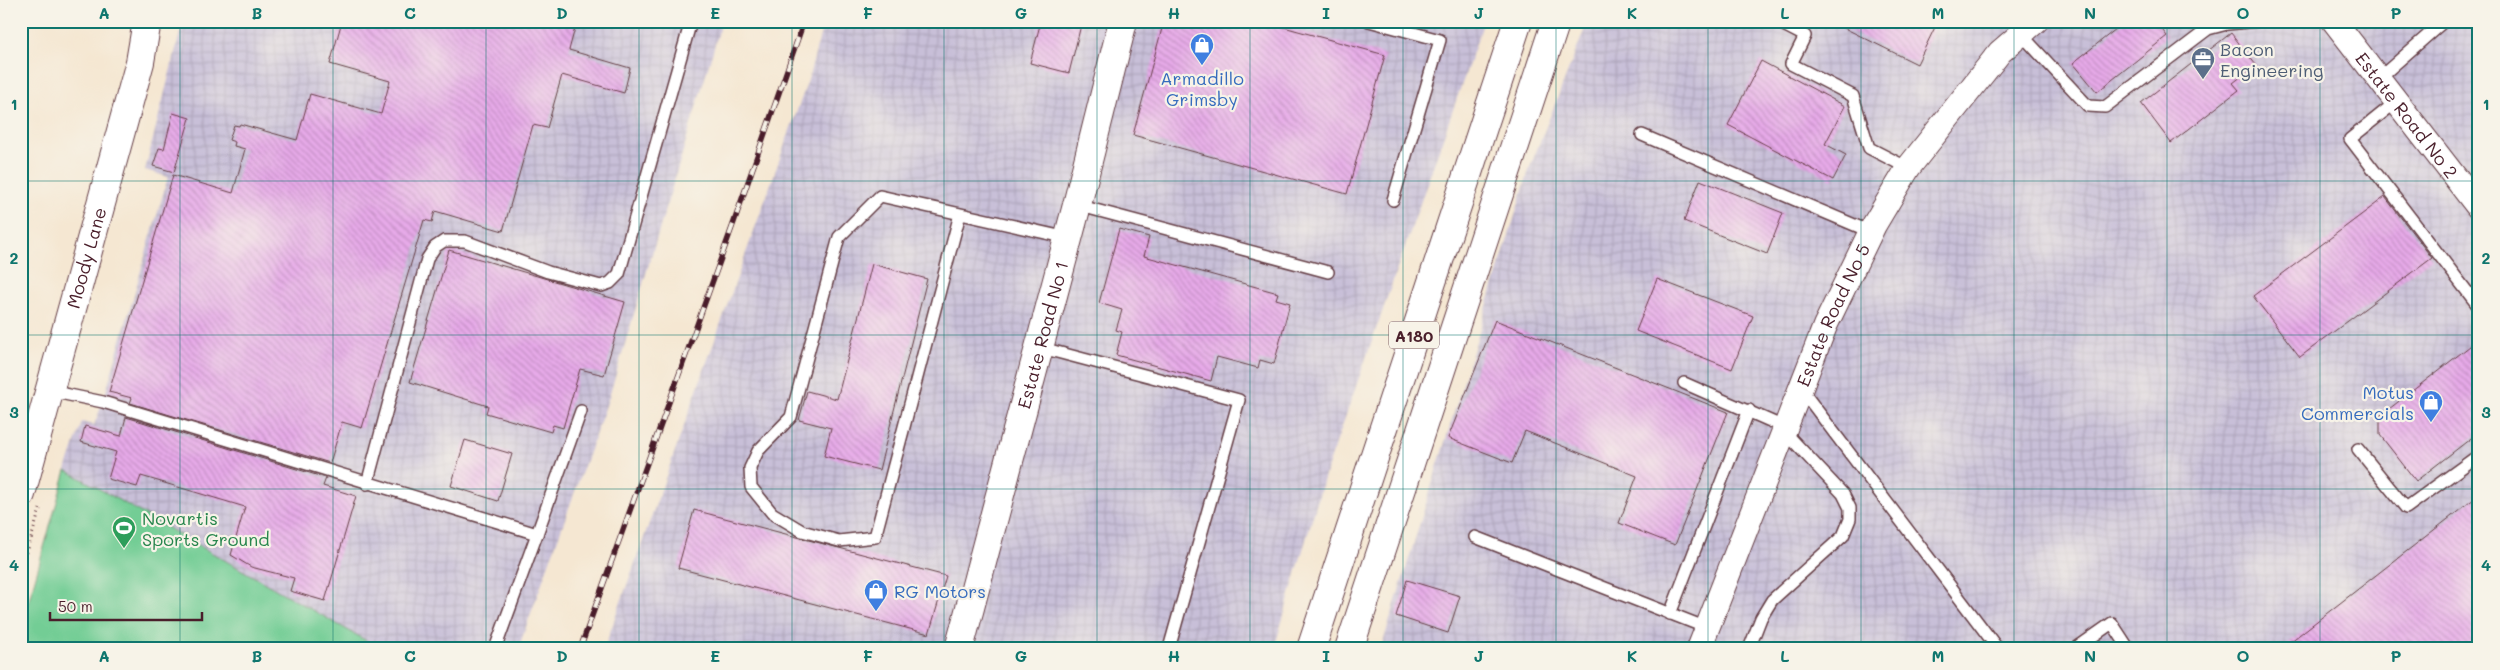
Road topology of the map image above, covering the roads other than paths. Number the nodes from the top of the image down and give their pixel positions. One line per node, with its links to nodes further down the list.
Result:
1 (147, 21): 27 (main road, Moody Lane)
2 (691, 21): 34 (lane)
3 (1123, 21): 17 (main road, Estate Road No 1)
4 (1369, 21): 16 (lane)
5 (1518, 21): 42 (main road, A180)
6 (1556, 21): 43 (main road, A180)
7 (1776, 21): 15 (lane)
8 (2259, 21): 11 (lane)
9 (2334, 21): 12 (street, Estate Road No 2)
10 (2444, 21): 12 (lane)
11 (2029, 28): 15 (street, Estate Road No 5)
12 (2378, 80): 13 (street, Estate Road No 2)
13 (2396, 102): 18 (street, Estate Road No 2); 23 (lane)
14 (1642, 135): 20 (lane)
15 (1908, 168): 20 (street, Estate Road No 5)
16 (1393, 200)
17 (1077, 205): 21 (main road, Estate Road No 1); 22 (lane)
18 (2479, 208)
19 (960, 214): 19 (lane); 21 (lane)
20 (1871, 232): 26 (street, Estate Road No 5)
21 (1068, 238): 24 (main road, Estate Road No 1)
22 (1328, 272)
23 (2479, 307)
24 (1038, 347): 39 (lane); 41 (main road, Estate Road No 1)
25 (1684, 383): 28 (lane)
26 (1801, 389): 30 (street, Estate Road No 5); 45 (lane)
27 (50, 391): 33 (main road, Moody Lane); 34 (lane)
28 (1749, 410): 30 (lane); 37 (lane)
29 (581, 411): 35 (lane)
30 (1785, 429): 38 (street, Estate Road No 5); 44 (lane)
31 (2358, 449): 32 (lane)
32 (2479, 455)
33 (23, 478)
34 (368, 484): 35 (lane)
35 (537, 534): 40 (lane)
36 (1476, 537): 37 (lane)
37 (1670, 614): 38 (lane)
38 (1703, 638)
39 (1170, 645)
40 (495, 649)
41 (959, 649)
42 (1311, 649)
43 (1349, 649)
44 (1749, 649)
45 (1998, 649)
46 (2075, 649): 47 (lane)
47 (2129, 649)

